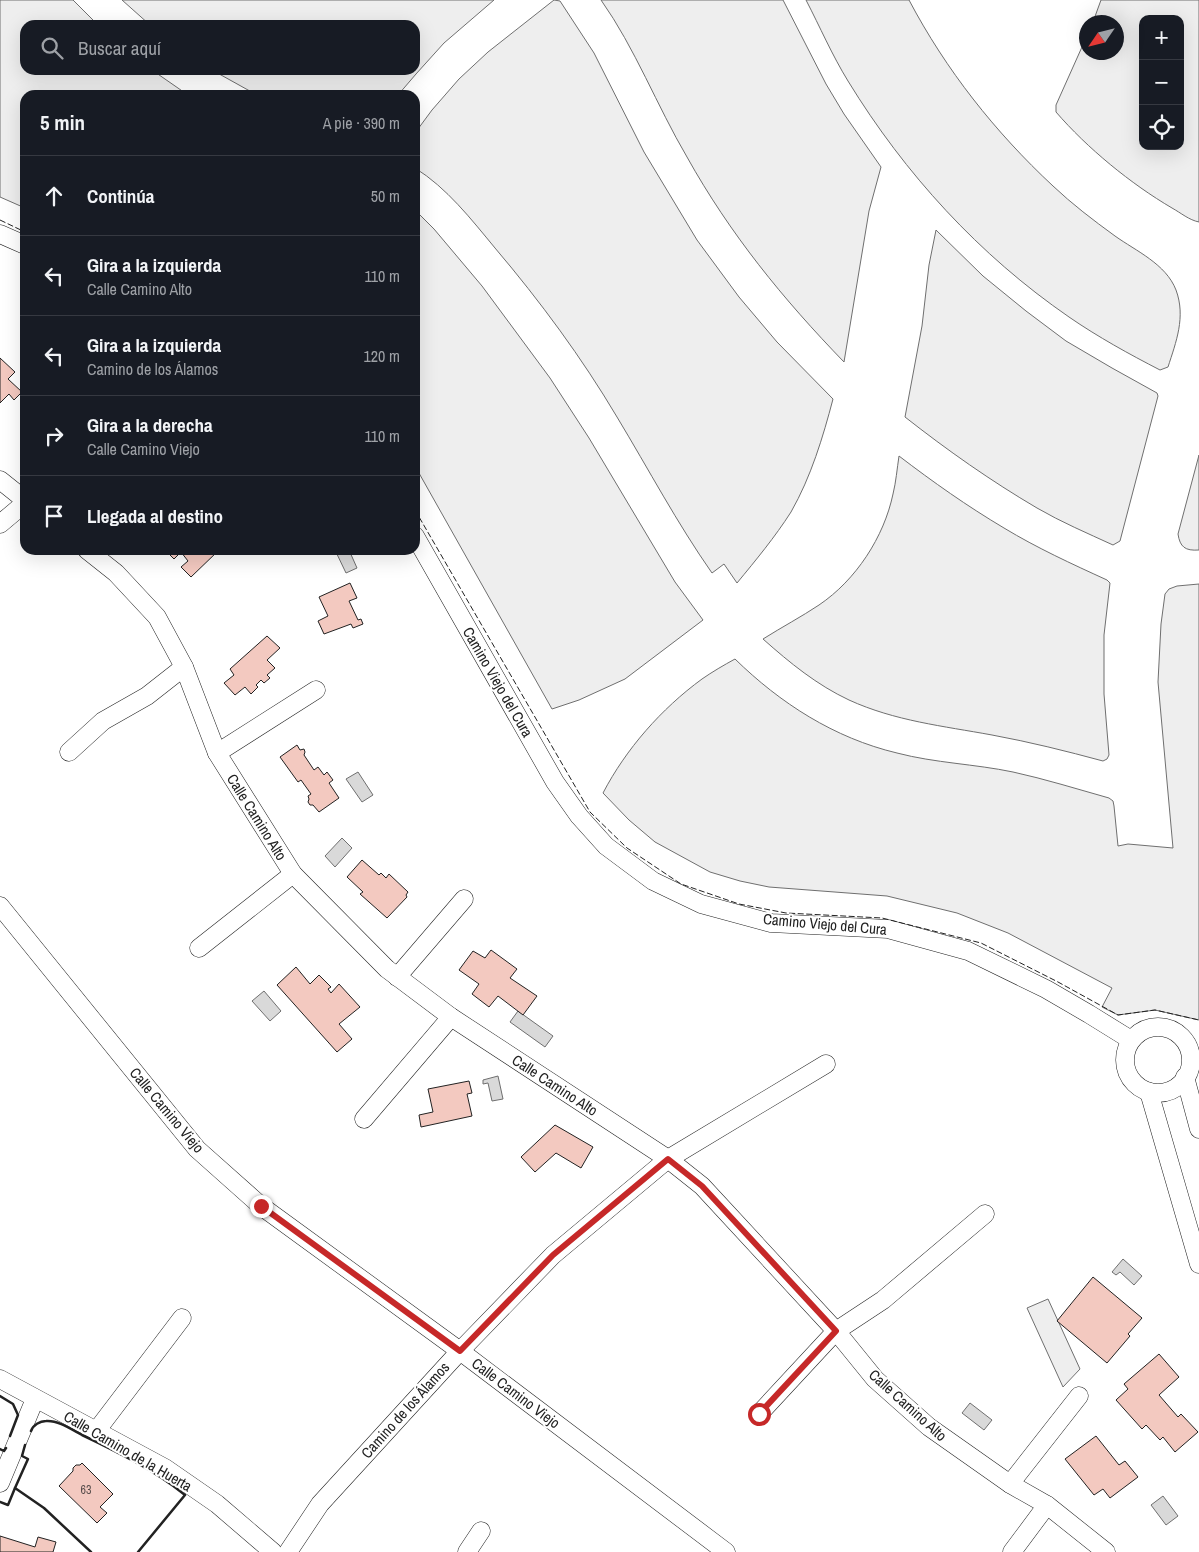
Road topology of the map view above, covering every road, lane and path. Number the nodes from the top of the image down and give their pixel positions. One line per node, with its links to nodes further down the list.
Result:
1 (0, 234): 2 (street)
2 (20, 243)
3 (0, 480): 4 (street)
4 (20, 497)
5 (20, 506): 6 (street)
6 (0, 524)
7 (420, 545): 19 (street, Camino Viejo del Cura)
8 (93, 555): 9 (street, Calle Camino Alto)
9 (184, 667): 11 (street); 12 (street, Calle Camino Alto)
10 (316, 690): 12 (street)
11 (69, 752)
12 (218, 753): 13 (street, Calle Camino Alto)
13 (293, 874): 16 (street); 17 (street, Calle Camino Alto)
14 (464, 899): 17 (street)
15 (0, 906): 31 (street, Calle Camino Viejo)
16 (198, 948)
17 (397, 977): 18 (street, Calle Camino Alto)
18 (451, 1017): 24 (street); 26 (street, Calle Camino Alto)
19 (1131, 1040): 20 (street); 23 (street)
20 (1194, 1053): 22 (street)
21 (826, 1064): 26 (street, Camino de los Álamos)
22 (1185, 1077): 23 (street); 25 (street)
23 (1149, 1092): 28 (street)
24 (364, 1119)
25 (1199, 1129)
26 (668, 1159): 30 (street, Calle Camino Alto); 31 (street, Camino de los Álamos)
27 (985, 1214): 30 (street)
28 (1198, 1258)
29 (182, 1318): 36 (street)
30 (836, 1331): 35 (street); 38 (street, Calle Camino Alto)
31 (460, 1351): 42 (street, Camino de los Álamos); 44 (street, Calle Camino Viejo)
32 (0, 1379): 34 (street, Calle Camino de la Huerta)
33 (1079, 1396): 38 (street)
34 (35, 1399): 36 (street, Calle Camino de la Huerta); 37 (street)
35 (759, 1414)
36 (97, 1430): 41 (street, Calle Camino de la Huerta)
37 (0, 1482)
38 (1010, 1484): 39 (street, Calle Camino Alto)
39 (1047, 1505): 45 (street); 46 (street, Calle Camino Alto)
40 (481, 1531): 43 (street)
41 (273, 1552)
42 (288, 1552)
43 (467, 1552)
44 (726, 1552)
45 (1012, 1552)
46 (1106, 1552)

